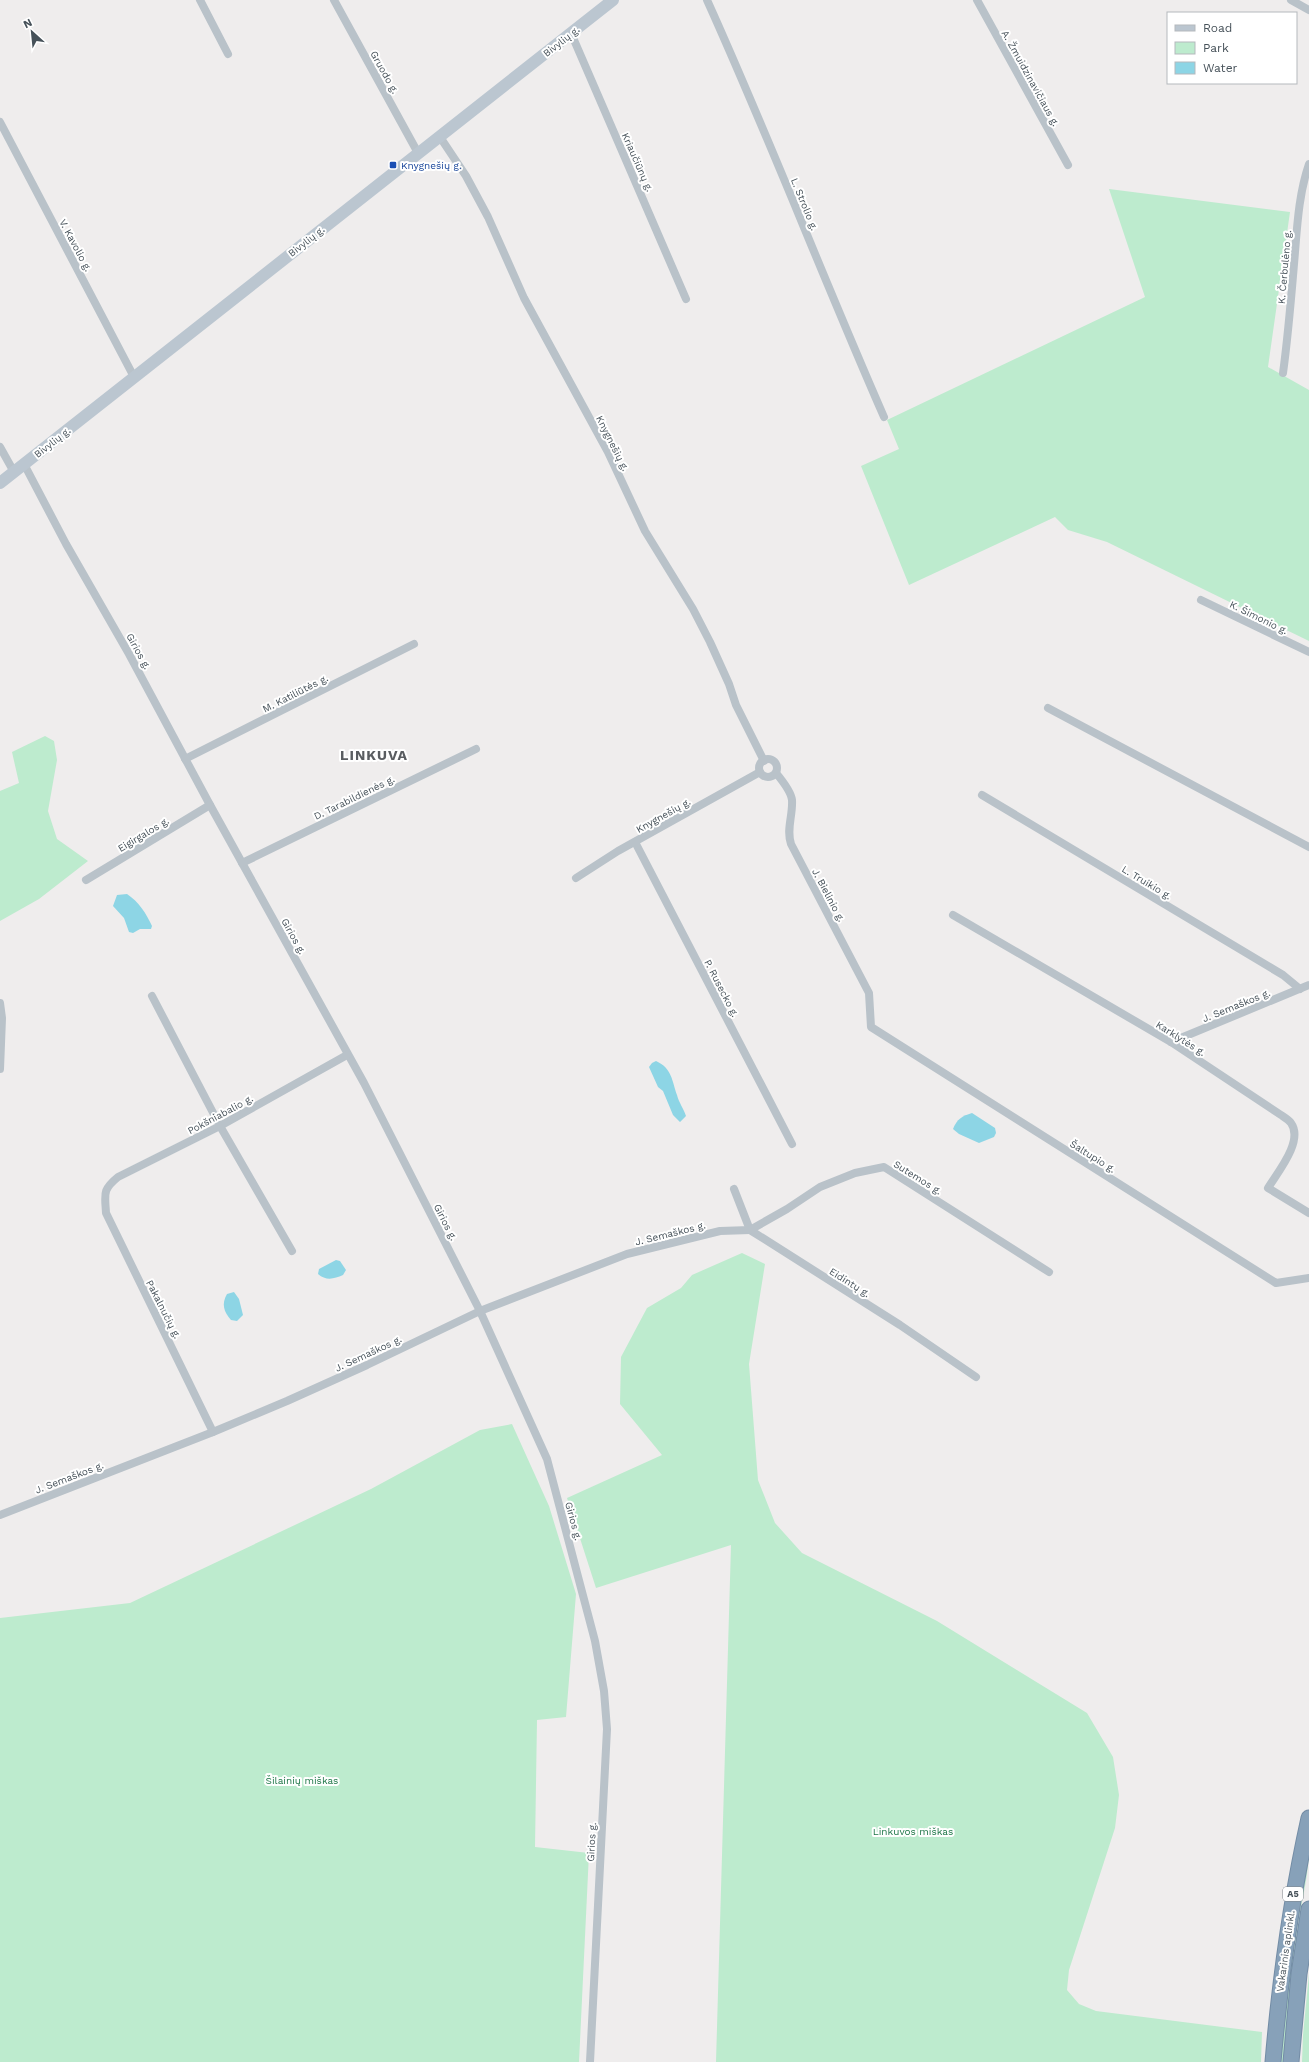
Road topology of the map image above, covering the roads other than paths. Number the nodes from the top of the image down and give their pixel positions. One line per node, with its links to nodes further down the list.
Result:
1 (200, 0): 9 (street)
2 (334, 0): 12 (street, Gruodo g.)
3 (613, 0): 8 (street, Bivylių g.)
4 (706, 0): 18 (street, L. Strolio g.)
5 (977, 0): 14 (street, A. Žmuidzinavičiaus g.)
6 (1291, 0): 7 (street)
7 (1309, 10)
8 (571, 33): 11 (street, Bivylių g.); 15 (street, Kriaučiūnų g.)
9 (228, 54)
10 (0, 122): 17 (street, V. Kavolio g.)
11 (440, 136): 12 (street, Bivylių g.); 29 (street, Knygnešių g.)
12 (418, 153): 17 (street, Bivylių g.)
13 (1309, 164): 16 (street, K. Čerbulėno g.)
14 (1068, 165)
15 (686, 299)
16 (1283, 373)
17 (134, 377): 20 (street, Bivylių g.)
18 (884, 417)
19 (0, 447): 21 (street)
20 (24, 464): 21 (street, Bivylių g.); 28 (street, Girios g.)
21 (14, 472): 22 (street, Bivylių g.)
22 (0, 483)
23 (1201, 600): 25 (street, K. Šimonio g.)
24 (414, 644): 28 (street, M. Katiliūtės g.)
25 (1309, 652)
26 (1048, 708): 35 (street)
27 (476, 749): 36 (street, D. Tarabildienės g.)
28 (185, 759): 33 (street, Girios g.)
29 (764, 761): 30 (street); 31 (street, Knygnešių g.)
30 (760, 772): 31 (street, Knygnešių g.); 34 (street, Knygnešių g.)
31 (776, 772): 44 (street, J. Bielinio g.)
32 (982, 795): 41 (street, L. Truikio g.)
33 (210, 805): 36 (street, Girios g.); 38 (street, Eigirgalos g.)
34 (635, 842): 37 (street, Knygnešių g.); 49 (street, P. Rusecko g.)
35 (1309, 847)
36 (242, 864): 46 (street, Girios g.)
37 (576, 878)
38 (86, 880)
39 (953, 915): 45 (street, Karklytės g.)
40 (1309, 985): 41 (street, J. Semaškos g.)
41 (1300, 989): 45 (street, J. Semaškos g.)
42 (152, 996): 48 (street)
43 (0, 1003): 47 (street)
44 (871, 1027): 56 (street, Šaltupio g.)
45 (1171, 1042): 52 (street, Karklytės g.)
46 (348, 1055): 48 (street, Pokšniabalio g.); 57 (street, Girios g.)
47 (0, 1069)
48 (220, 1126): 51 (street, Pokšniabalio g.); 54 (street)
49 (792, 1144)
50 (734, 1189): 53 (street)
51 (104, 1192): 59 (street, Pakalnučių g.)
52 (1309, 1213)
53 (750, 1230): 55 (street, Sutemos g.); 57 (street, J. Semaškos g.); 58 (street, Eidintų g.)
54 (292, 1251)
55 (1049, 1272)
56 (1309, 1278)
57 (480, 1311): 59 (street, J. Semaškos g.); 63 (street, Girios g.)
58 (976, 1377)
59 (213, 1432): 60 (street, J. Semaškos g.)
60 (0, 1515)
61 (1309, 1818): 64 (highway, Vakarinis aplinkl. / A5)
62 (1309, 1909): 65 (highway, Vakarinis aplinkl. / A5)
63 (590, 2062)
64 (1272, 2062)
65 (1291, 2062)

